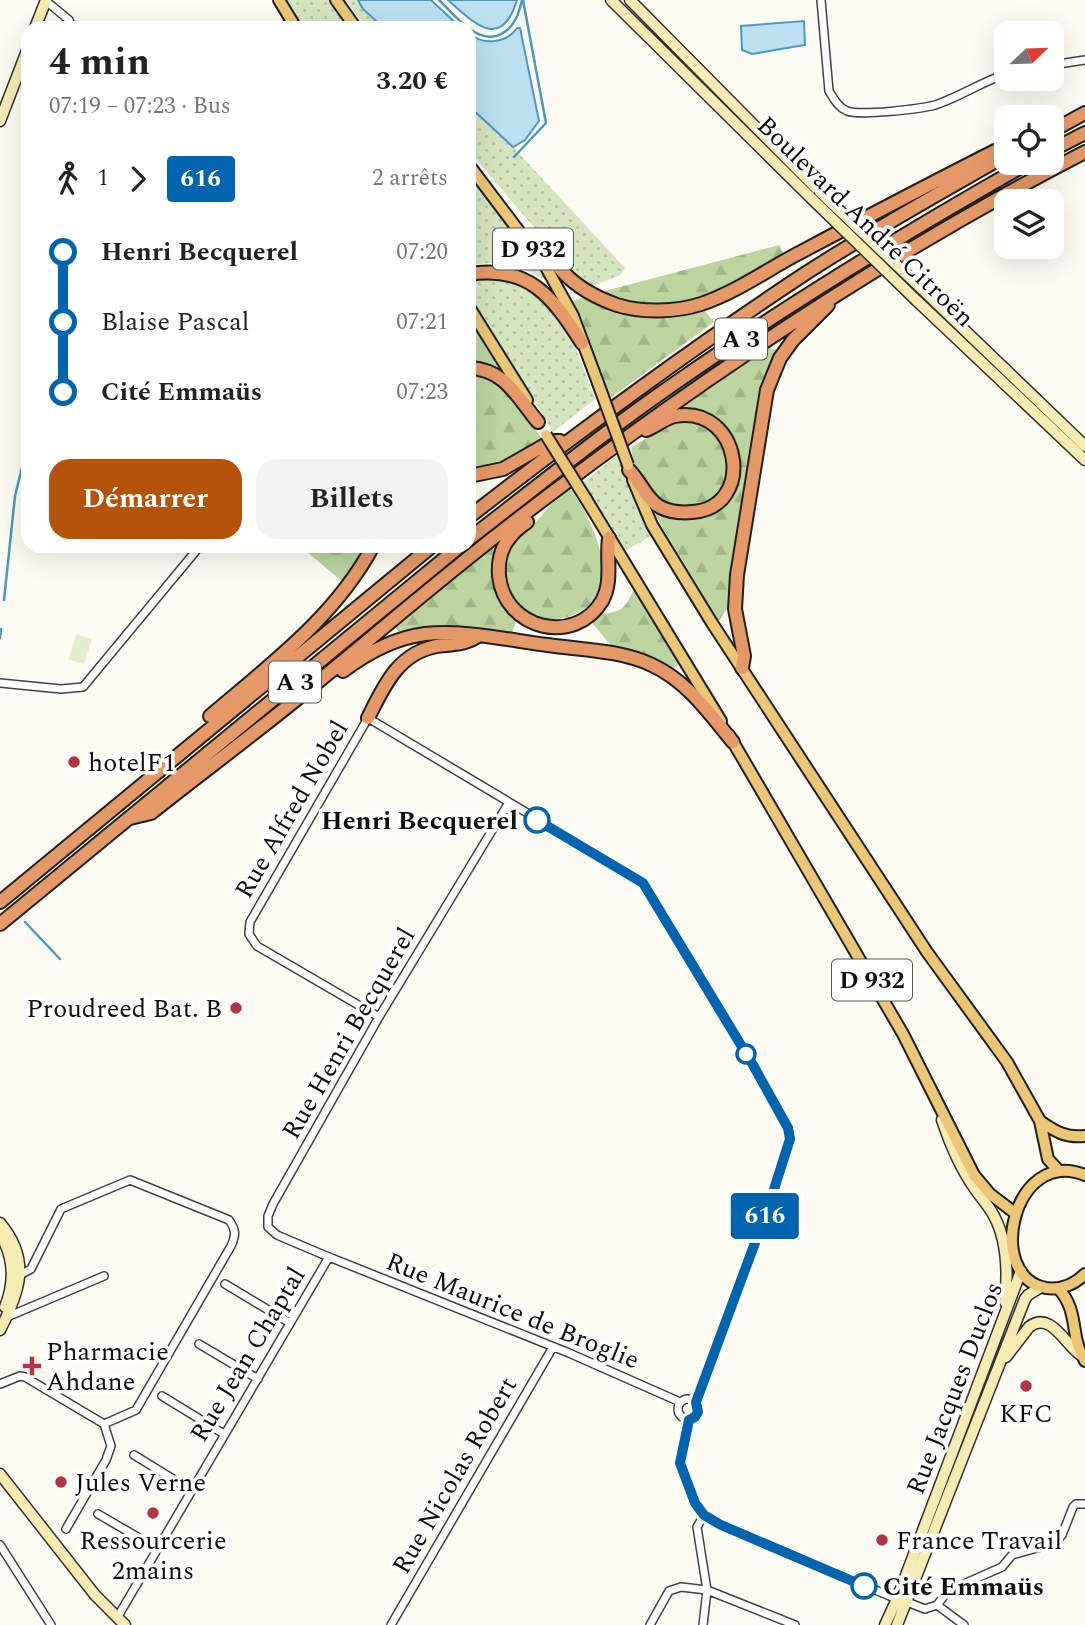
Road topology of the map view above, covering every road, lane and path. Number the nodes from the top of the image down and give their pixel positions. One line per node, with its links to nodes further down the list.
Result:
1 (279, 0): 9 (main road)
2 (335, 0): 10 (main road)
3 (611, 0): 25 (main road, Boulevard André Citroën)
4 (629, 0): 25 (main road, Boulevard André Citroën)
5 (821, 0): 14 (street)
6 (46, 1): 7 (main road); 8 (street)
7 (39, 21)
8 (69, 21)
9 (292, 21)
10 (351, 21)
11 (1085, 60): 12 (street)
12 (1064, 63)
13 (21, 66): 16 (main road)
14 (994, 79)
15 (1085, 113): 17 (highway)
16 (0, 121)
17 (1064, 124)
18 (1085, 132): 19 (highway)
19 (1064, 143)
20 (994, 152): 26 (highway)
21 (1085, 152): 28 (highway)
22 (994, 160): 34 (highway, A 3)
23 (476, 174): 26 (main road, D 932)
24 (1007, 175): 41 (highway, A 3)
25 (815, 194): 35 (main road, Boulevard André Citroën, bridge); 36 (main road, Boulevard André Citroën, bridge)
26 (527, 240): 30 (main road, D 932)
27 (476, 273): 30 (highway)
28 (830, 298): 33 (highway); 48 (highway)
29 (476, 318): 32 (main road, D 932)
30 (582, 342): 37 (main road, D 932, bridge)
31 (476, 369): 32 (highway)
32 (538, 422): 42 (main road, D 932, bridge)
33 (635, 430): 37 (highway); 39 (highway)
34 (567, 441): 38 (highway); 40 (highway, A 3)
35 (1085, 446)
36 (1085, 460)
37 (629, 468): 48 (main road, D 932)
38 (476, 475)
39 (531, 509): 42 (highway); 50 (highway)
40 (476, 512)
41 (476, 534)
42 (609, 538): 52 (main road, D 932)
43 (194, 553): 49 (street)
44 (369, 553): 53 (highway)
45 (423, 553): 53 (highway, A 3)
46 (452, 553): 55 (highway, A 3)
47 (478, 636): 50 (highway); 51 (highway); 52 (highway)
48 (742, 668): 60 (main road, D 932)
49 (1, 683)
50 (312, 687): 55 (highway)
51 (368, 718): 54 (street); 58 (street, Rue Alfred Nobel)
52 (733, 741): 59 (main road, D 932)
53 (176, 755): 56 (highway, A 3)
54 (508, 804): 58 (street, Rue Henri Becquerel); 88 (street)
55 (130, 818): 57 (highway, A 3)
56 (0, 902)
57 (0, 924)
58 (379, 1017): 68 (street, Rue Henri Becquerel)
59 (937, 1102): 65 (main road, D 932); 77 (main road)
60 (1041, 1121): 61 (main road); 63 (main road, D 932)
61 (1085, 1136)
62 (1085, 1163): 64 (main road)
63 (1059, 1171): 64 (main road); 65 (main road)
64 (1080, 1173)
65 (1015, 1213): 69 (main road)
66 (0, 1223): 72 (main road)
67 (0, 1234): 72 (main road)
68 (329, 1257): 78 (street, Rue Jean Chaptal); 81 (street, Rue Maurice de Broglie)
69 (1021, 1270): 74 (main road); 77 (main road, Rue Jacques Duclos)
70 (1085, 1273): 75 (main road)
71 (104, 1276): 76 (street)
72 (16, 1277): 76 (main road); 90 (street)
73 (225, 1284): 78 (street)
74 (1041, 1287): 75 (main road); 83 (main road, Rue Jacques Duclos)
75 (1058, 1288): 82 (main road)
76 (3, 1318): 79 (main road)
77 (1004, 1318): 102 (main road, Rue Jacques Duclos)
78 (290, 1323): 84 (street, Rue Jean Chaptal)
79 (0, 1330)
80 (199, 1343): 84 (street)
81 (553, 1347): 87 (street, Rue Maurice de Broglie); 106 (street, Rue Nicolas Robert)
82 (1083, 1358): 83 (main road)
83 (998, 1369): 102 (main road, Rue Jacques Duclos)
84 (258, 1379): 91 (street, Rue Jean Chaptal)
85 (0, 1384): 90 (street)
86 (162, 1396): 91 (street)
87 (680, 1402): 88 (street); 89 (street)
88 (696, 1402): 89 (street)
89 (689, 1420): 97 (street)
90 (104, 1423): 98 (street)
91 (224, 1434): 94 (street, Rue Jean Chaptal)
92 (134, 1455): 94 (street)
93 (0, 1474): 104 (main road)
94 (191, 1490): 100 (street, Rue Jean Chaptal)
95 (1085, 1504): 103 (street)
96 (98, 1514): 100 (street)
97 (704, 1515): 101 (street); 102 (street)
98 (66, 1529)
99 (0, 1545): 105 (street)
100 (158, 1549): 104 (street, Rue Jean Chaptal)
101 (707, 1590): 107 (street); 108 (street); 109 (street)
102 (902, 1600): 103 (street); 110 (main road, Rue Jacques Duclos); 111 (main road, Rue Jacques Duclos)
103 (937, 1605): 112 (street)
104 (121, 1622)
105 (51, 1625)
106 (391, 1625)
107 (650, 1625)
108 (703, 1625)
109 (795, 1625)
110 (885, 1625)
111 (897, 1625)
112 (964, 1625)

